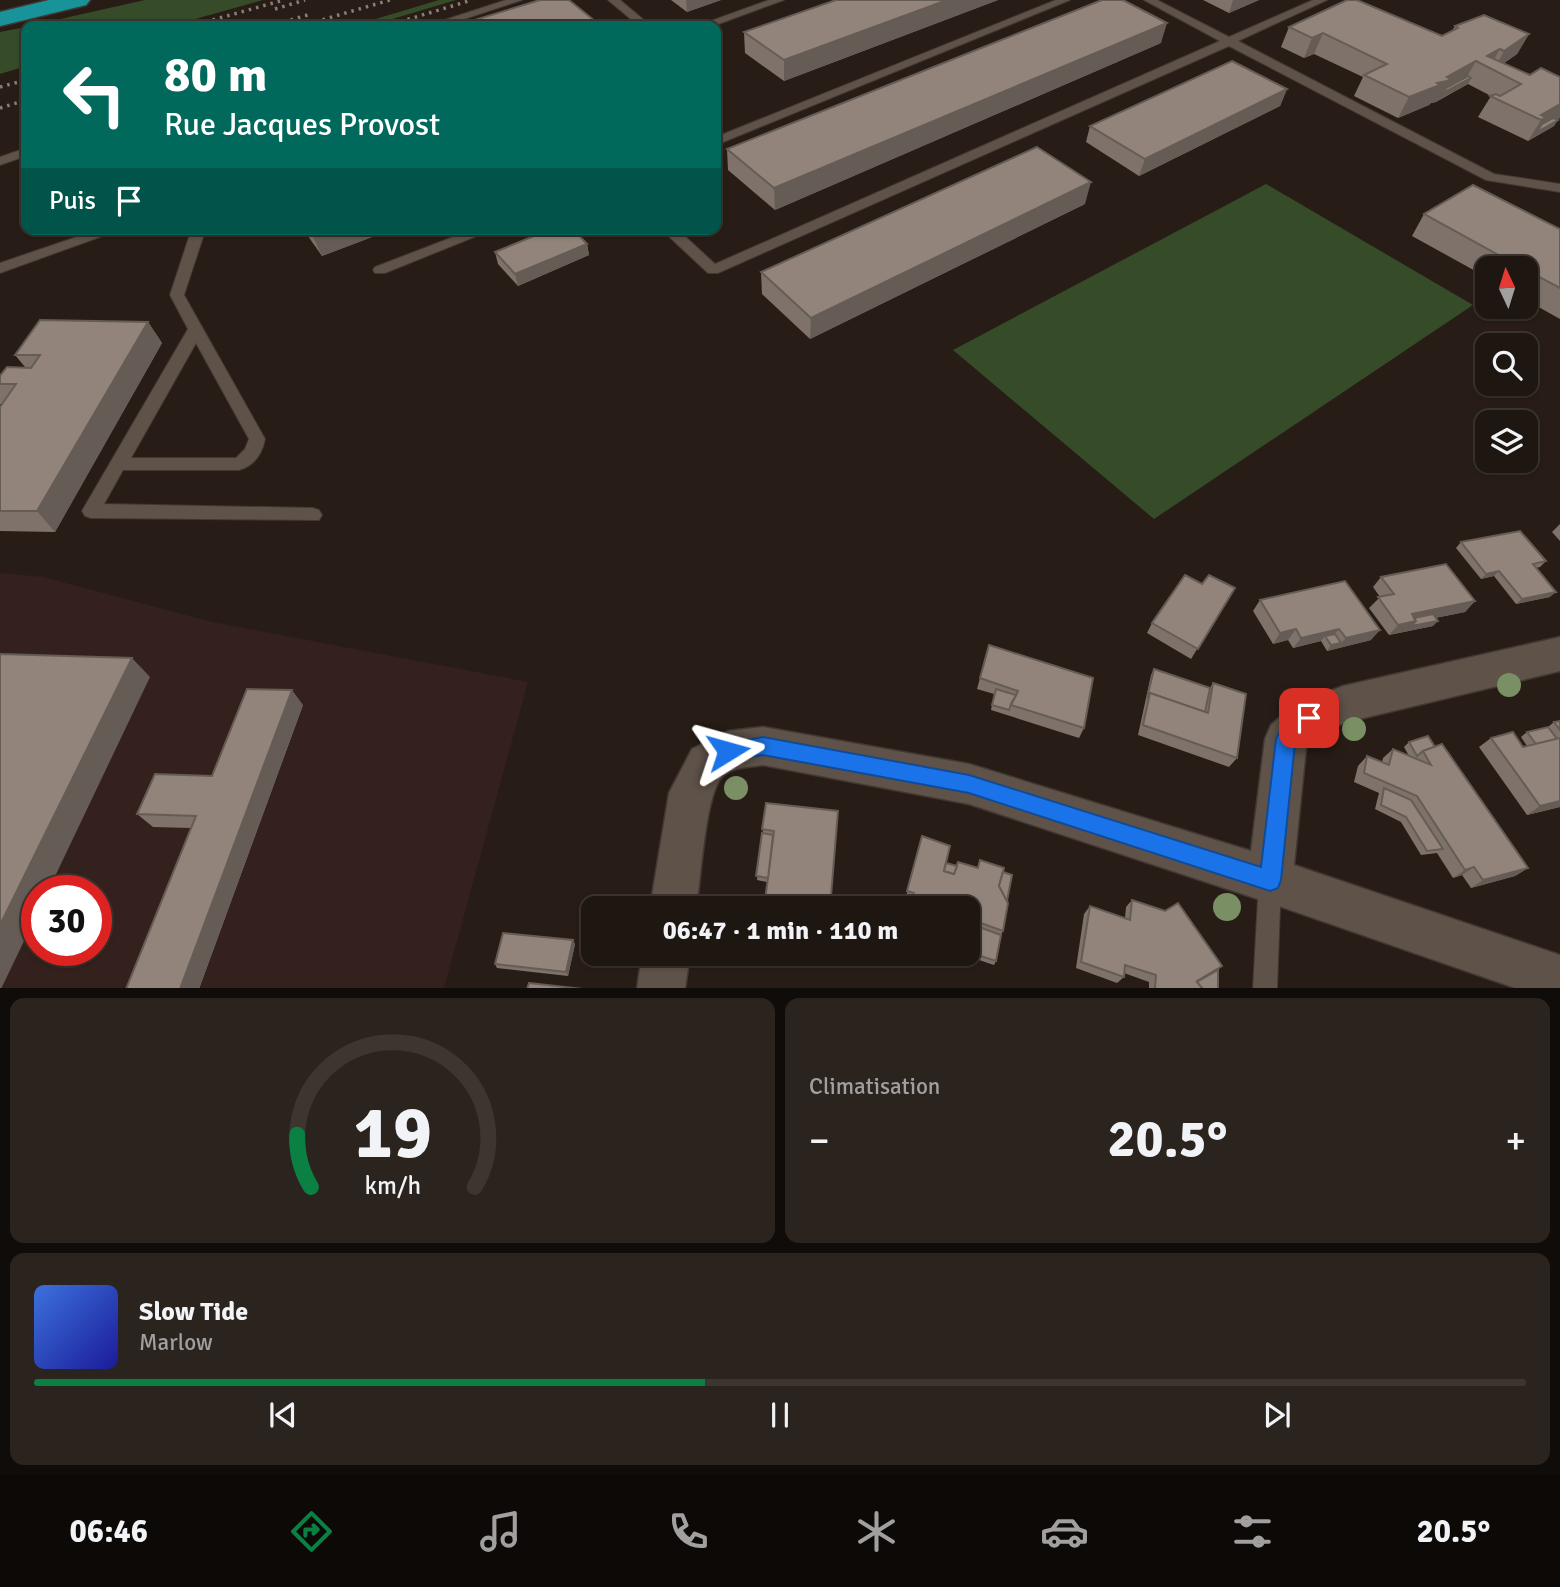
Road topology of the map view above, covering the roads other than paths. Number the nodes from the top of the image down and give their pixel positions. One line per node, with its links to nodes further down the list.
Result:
1 (8, 0): 10 (highway)
2 (70, 0): 11 (highway)
3 (78, 0): 11 (highway)
4 (517, 0): 12 (lane)
5 (613, 0): 13 (lane)
6 (779, 0): 14 (lane)
7 (1065, 0): 16 (lane)
8 (1149, 0): 15 (lane)
9 (1322, 0): 15 (lane)
10 (0, 2)
11 (0, 16)
12 (448, 21)
13 (639, 21)
14 (718, 21)
15 (1231, 41): 19 (lane); 23 (lane)
16 (721, 139)
17 (21, 154): 18 (lane)
18 (0, 161)
19 (1560, 188)
20 (97, 235): 24 (lane)
21 (197, 235): 26 (lane)
22 (471, 235): 25 (lane)
23 (675, 235)
24 (0, 268)
25 (380, 270)
26 (195, 331): 27 (lane); 27 (lane)
27 (117, 464): 28 (lane)
28 (313, 515)
29 (1560, 654): 30 (street)
30 (1270, 880): 31 (street); 33 (street); 35 (lane)
31 (675, 896)
32 (664, 966): 34 (street)
33 (1560, 979)
34 (660, 988)
35 (1265, 988)

